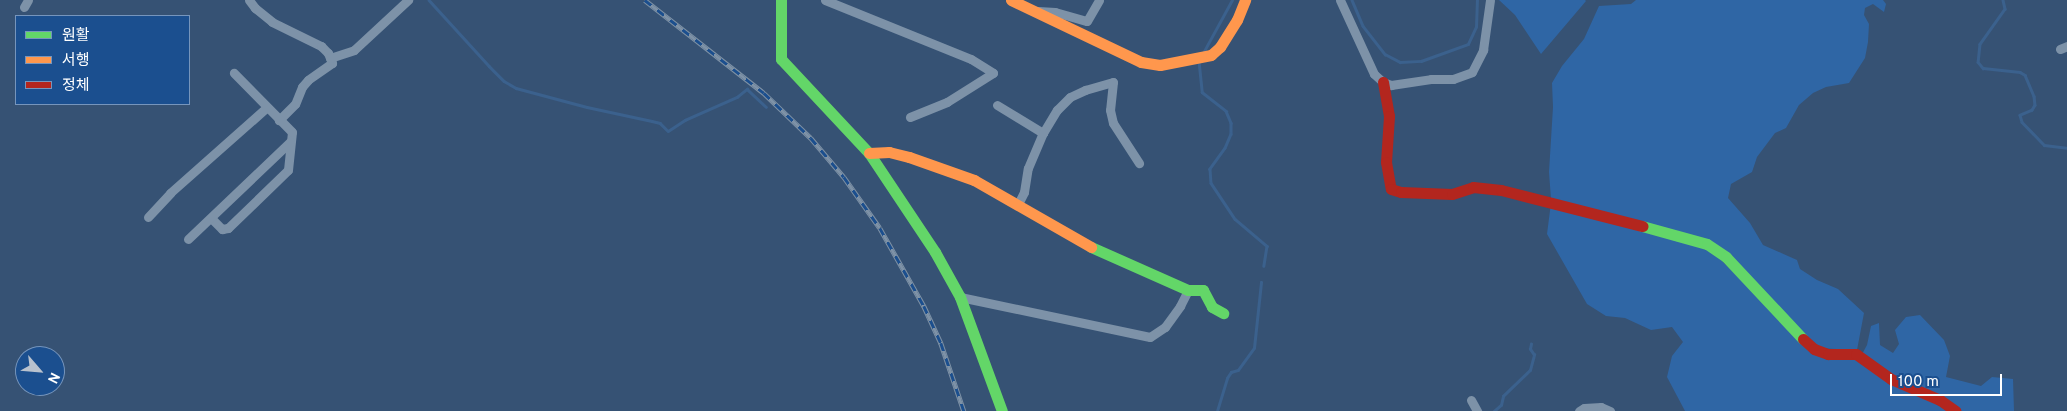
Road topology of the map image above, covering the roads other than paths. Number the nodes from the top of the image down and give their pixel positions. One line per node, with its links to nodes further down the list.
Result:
1 (249, 0): 11 (street)
2 (408, 0): 11 (street)
3 (781, 0): 20 (street)
4 (825, 0): 16 (street)
5 (1011, 0): 10 (street)
6 (1099, 0): 10 (street)
7 (1245, 0): 10 (street)
8 (1340, 0): 13 (street)
9 (1490, 0): 13 (street)
10 (1035, 10)
11 (330, 58): 17 (street)
12 (234, 74): 15 (street)
13 (1383, 82): 34 (street)
14 (997, 105): 18 (street)
15 (266, 108): 17 (street); 23 (street)
16 (910, 117)
17 (279, 120): 19 (street)
18 (1043, 133): 21 (street); 22 (street)
19 (290, 142): 24 (street); 24 (street)
20 (869, 153): 22 (street); 27 (street)
21 (1139, 162)
22 (1018, 204): 26 (street)
23 (148, 216)
24 (211, 218): 25 (street)
25 (188, 239)
26 (1188, 290): 27 (street); 28 (street)
27 (960, 297): 30 (street)
28 (1223, 313)
29 (1470, 400): 31 (street)
30 (1002, 411)
31 (1477, 411)
32 (1579, 411): 33 (street)
33 (1610, 411)
34 (1956, 411)

